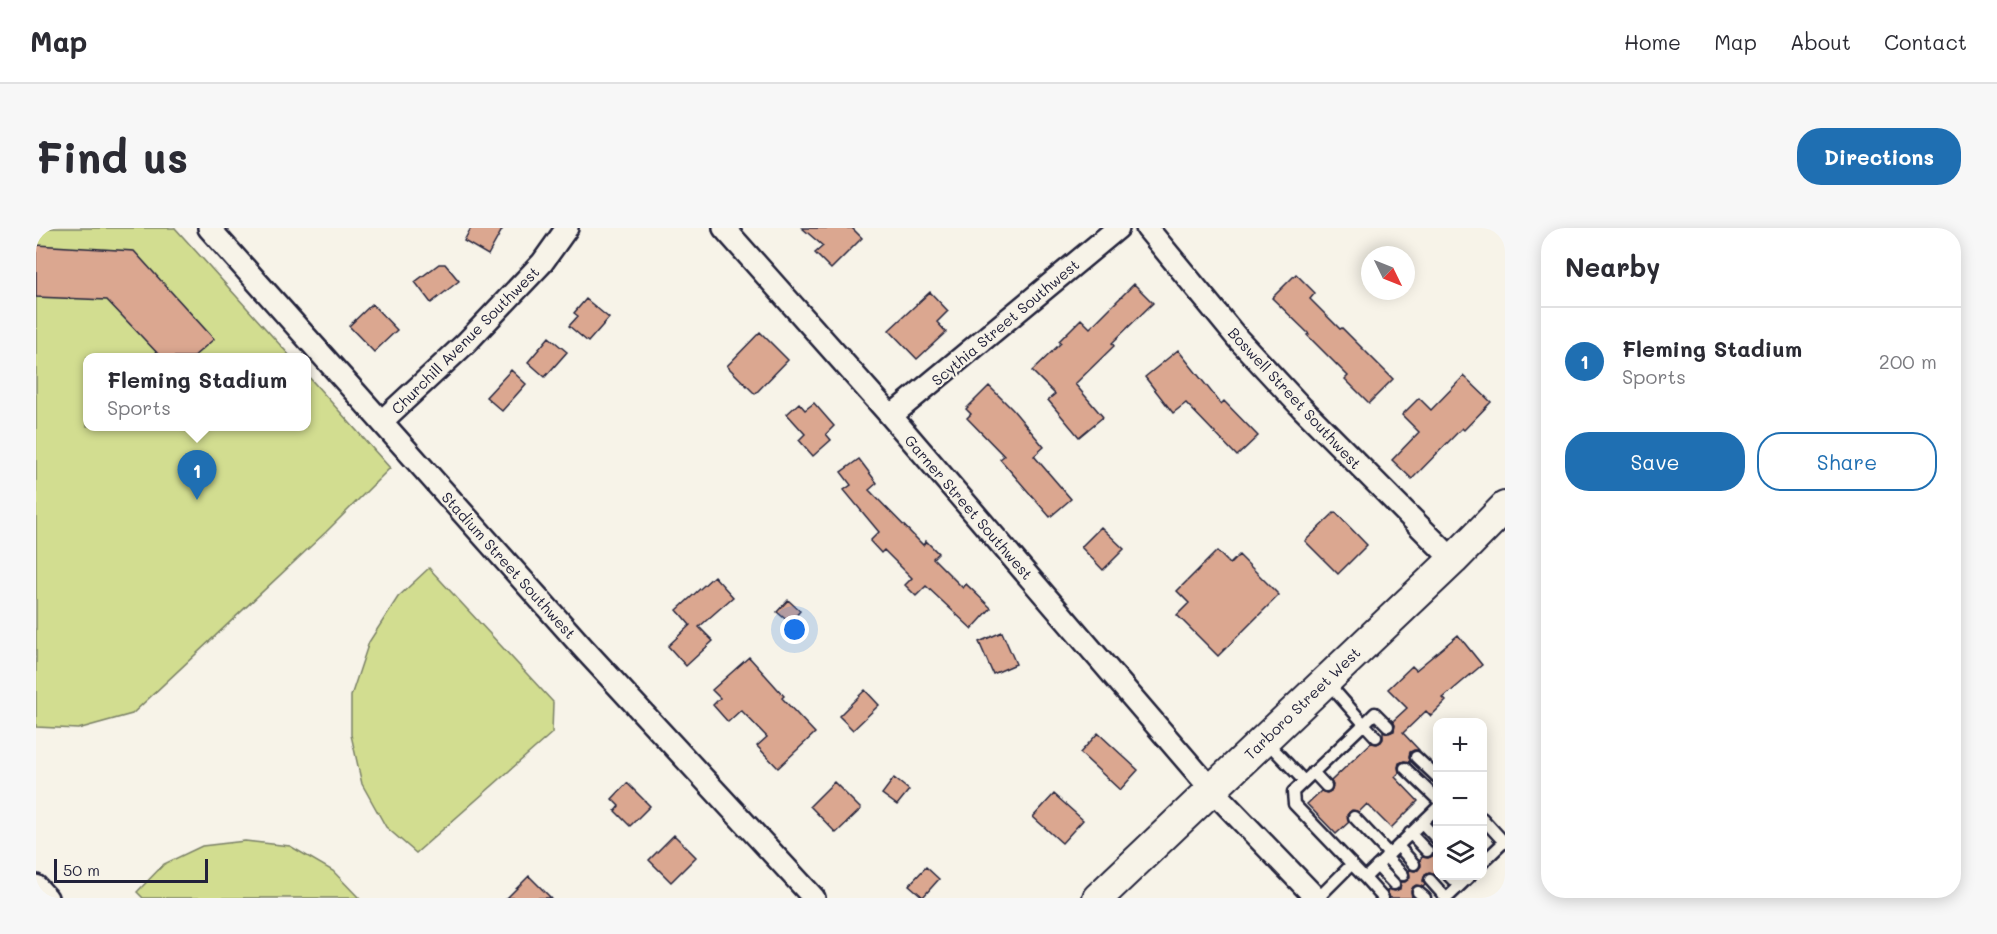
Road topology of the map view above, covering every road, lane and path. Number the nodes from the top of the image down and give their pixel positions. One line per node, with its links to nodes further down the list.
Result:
1 (209, 228): 7 (street, Stadium Street Southwest)
2 (567, 228): 7 (street, Churchill Avenue Southwest)
3 (724, 228): 6 (street, Garner Street Southwest)
4 (1118, 228): 6 (street, Scythia Street Southwest)
5 (1147, 228): 9 (street, Boswell Street Southwest)
6 (891, 416): 21 (street, Garner Street Southwest)
7 (382, 421): 45 (street, Stadium Street Southwest)
8 (1505, 507): 9 (main road, Tarboro Street West)
9 (1453, 560): 10 (main road, Tarboro Street West)
10 (1325, 681): 11 (lane); 14 (main road, Tarboro Street West)
11 (1364, 724): 12 (lane); 13 (lane); 17 (lane)
12 (1388, 726)
13 (1376, 737)
14 (1264, 739): 19 (lane); 21 (main road, Tarboro Street West)
15 (1416, 757): 18 (lane)
16 (1405, 768): 22 (lane)
17 (1313, 772): 19 (lane); 20 (lane)
18 (1433, 774)
19 (1304, 781): 33 (lane)
20 (1326, 786)
21 (1211, 789): 46 (main road, Tarboro Street West); 47 (street, Garner Street Southwest)
22 (1433, 796)
23 (1433, 815): 25 (lane)
24 (1354, 817): 32 (lane)
25 (1422, 823): 27 (lane); 28 (lane)
26 (1487, 823): 31 (lane)
27 (1410, 833): 29 (lane); 30 (lane)
28 (1433, 835)
29 (1398, 846): 32 (lane); 34 (lane)
30 (1427, 852)
31 (1487, 854)
32 (1388, 856): 35 (lane); 36 (lane)
33 (1352, 864): 37 (lane); 47 (lane)
34 (1414, 864)
35 (1377, 866): 37 (lane); 41 (lane)
36 (1403, 875)
37 (1365, 878): 48 (lane)
38 (1430, 880): 49 (lane)
39 (1453, 880): 43 (lane)
40 (1465, 880): 43 (lane)
41 (1394, 884)
42 (36, 886): 44 (street)
43 (1459, 886): 49 (lane)
44 (47, 898)
45 (814, 898)
46 (1098, 898)
47 (1317, 898)
48 (1383, 898)
49 (1447, 898)

